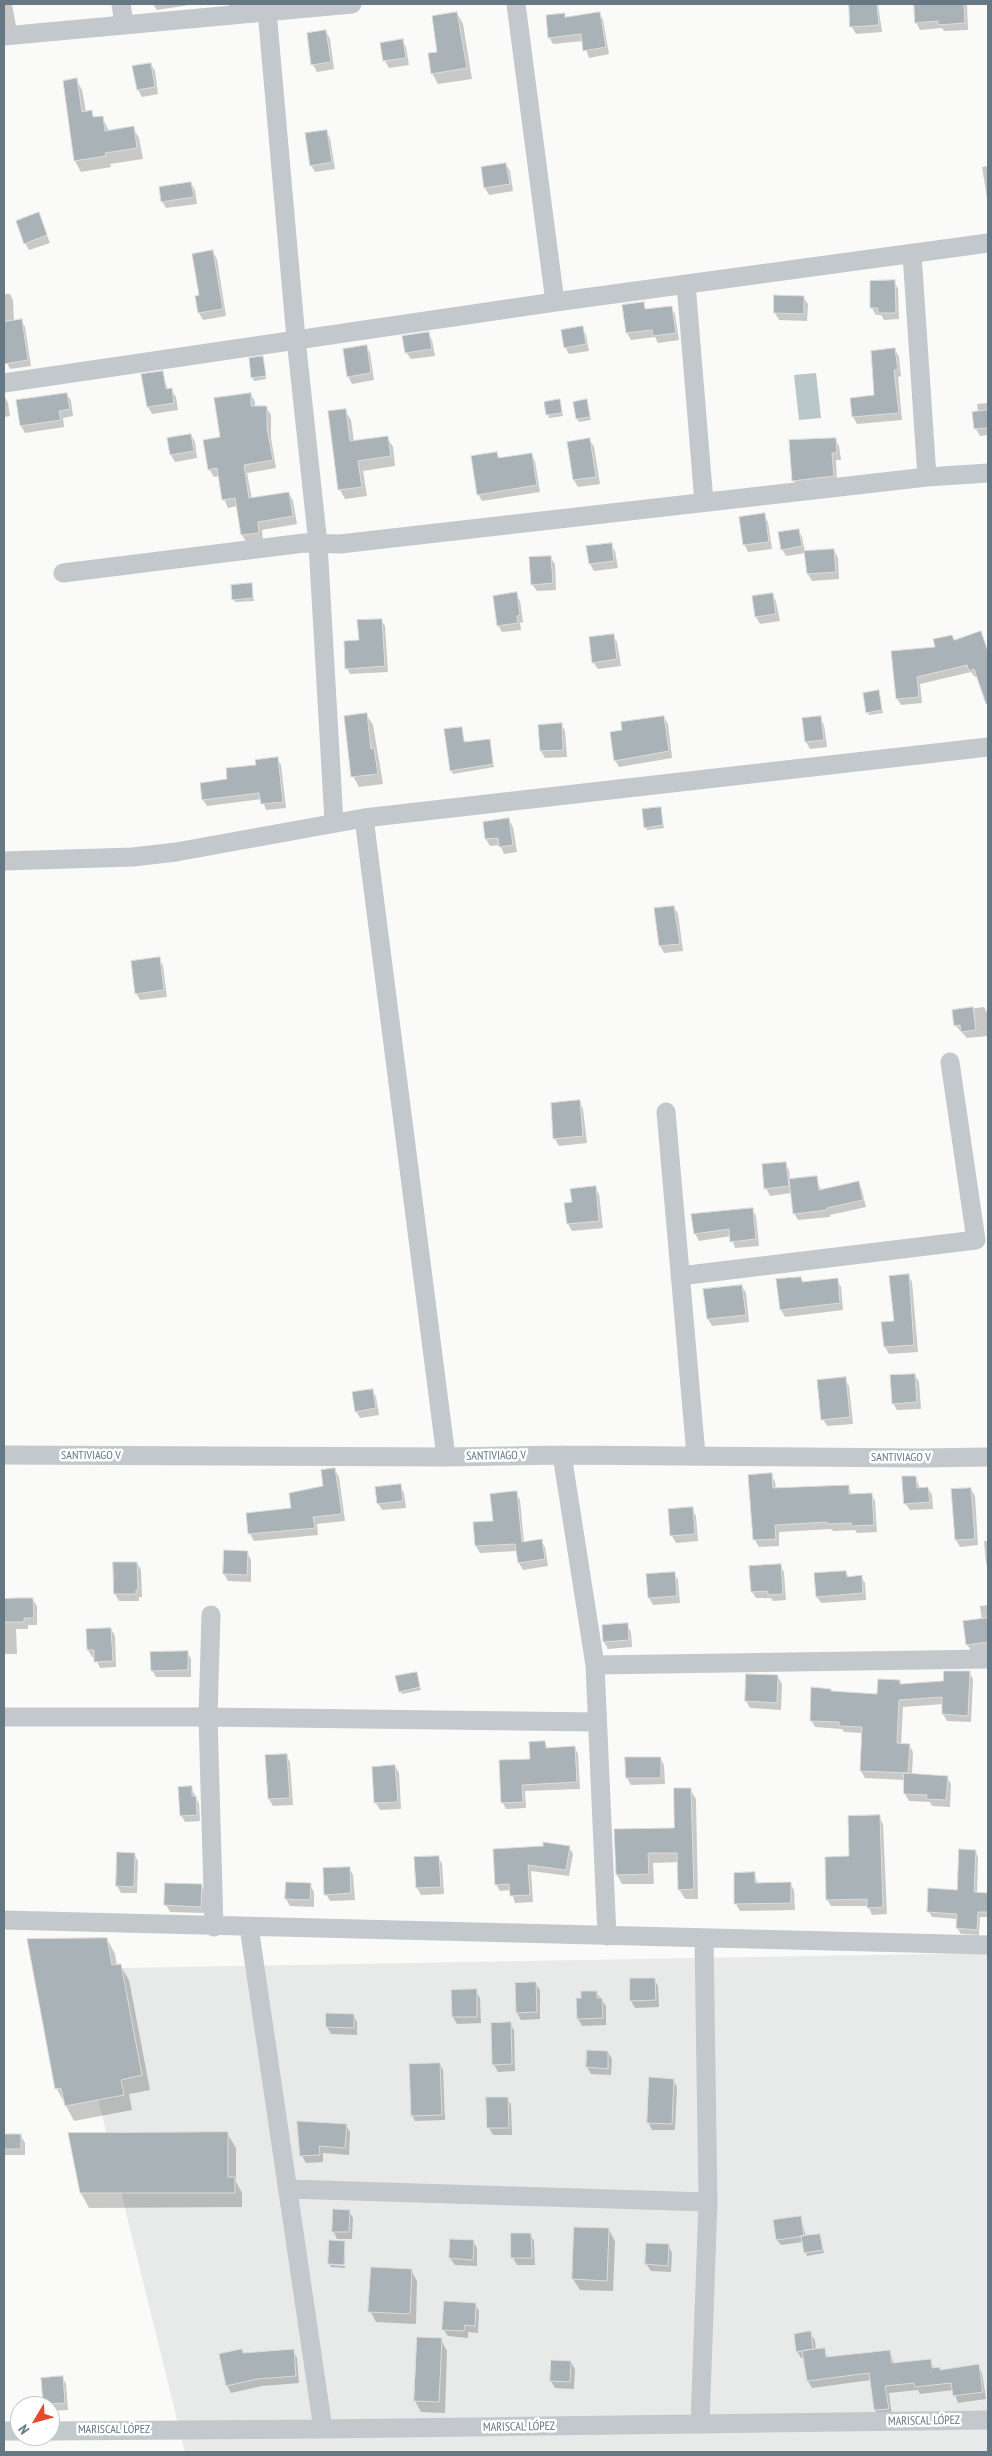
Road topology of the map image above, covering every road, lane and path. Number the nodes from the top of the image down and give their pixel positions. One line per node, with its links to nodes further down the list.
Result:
1 (121, 4): 5 (street)
2 (352, 4): 4 (street)
3 (516, 4): 10 (street)
4 (267, 11): 5 (street); 11 (street)
5 (124, 24): 6 (street)
6 (4, 36)
7 (988, 243): 8 (street)
8 (912, 254): 9 (street); 14 (street)
9 (686, 284): 10 (street); 15 (street)
10 (555, 302): 11 (street)
11 (296, 339): 12 (street); 16 (street)
12 (4, 384)
13 (988, 473): 14 (street)
14 (927, 477): 15 (street)
15 (704, 502): 16 (street)
16 (318, 544): 17 (street); 20 (street)
17 (63, 573)
18 (988, 747): 19 (street)
19 (364, 818): 20 (street); 29 (street)
20 (334, 822): 21 (street)
21 (4, 861)
22 (950, 1062): 24 (street)
23 (666, 1112): 24 (street)
24 (680, 1276): 27 (street)
25 (4, 1455): 29 (street, SANTIVIAGO V)
26 (562, 1455): 27 (street, SANTIVIAGO V); 29 (street, SANTIVIAGO V); 32 (street)
27 (696, 1456): 28 (street, SANTIVIAGO V)
28 (988, 1456)
29 (446, 1457)
30 (211, 1615): 34 (street)
31 (988, 1659): 32 (street)
32 (595, 1665): 35 (street)
33 (4, 1717): 34 (street)
34 (208, 1717): 35 (street); 37 (street)
35 (597, 1722): 39 (street)
36 (4, 1920): 37 (street)
37 (214, 1927): 38 (street)
38 (249, 1927): 39 (street); 42 (street)
39 (607, 1936): 40 (street)
40 (704, 1938): 41 (street); 43 (street)
41 (988, 1945)
42 (288, 2189): 43 (street); 46 (street)
43 (708, 2202): 45 (street)
44 (988, 2420): 45 (street, MARISCAL LÓPEZ)
45 (700, 2424): 46 (street, MARISCAL LÓPEZ)
46 (323, 2429): 47 (street, MARISCAL LÓPEZ)
47 (60, 2431)

